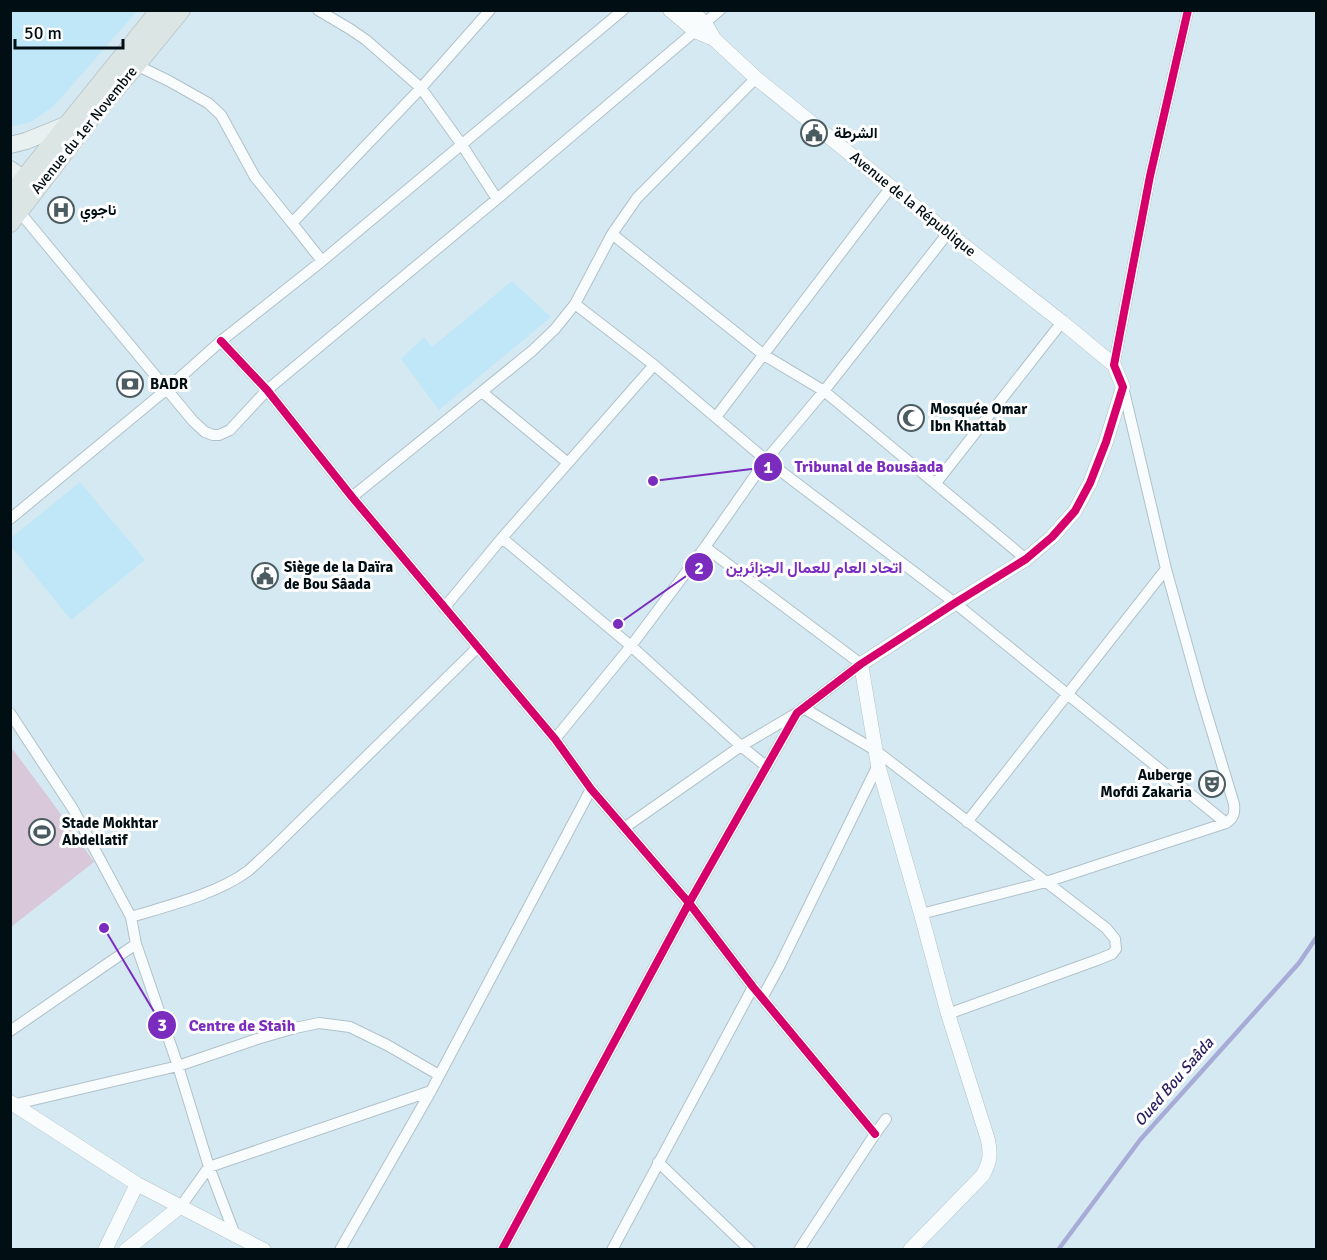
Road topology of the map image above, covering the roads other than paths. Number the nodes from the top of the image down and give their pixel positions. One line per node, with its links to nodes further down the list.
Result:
1 (160, 10): 14 (main road, Avenue du 1er Novembre)
2 (181, 10): 11 (main road, Avenue du 1er Novembre)
3 (318, 10): 13 (street)
4 (490, 10): 13 (street)
5 (623, 10): 16 (street)
6 (670, 10): 10 (street)
7 (690, 10): 10 (street)
8 (720, 10): 10 (street)
9 (1188, 10): 30 (street)
10 (700, 27): 12 (street, Avenue de la République); 19 (street)
11 (136, 65): 17 (main road, Avenue du 1er Novembre); 21 (street)
12 (756, 78): 18 (street, Avenue de la République); 23 (street)
13 (421, 88): 16 (street); 21 (street)
14 (68, 124): 15 (main road); 17 (main road, Avenue du 1er Novembre)
15 (10, 145)
16 (462, 145): 19 (street); 24 (street)
17 (24, 179): 20 (main road, Avenue du 1er Novembre)
18 (891, 187): 22 (street, Avenue de la République); 28 (street)
19 (497, 199): 33 (street)
20 (13, 208): 32 (street)
21 (292, 223): 24 (street)
22 (948, 233): 26 (street, Avenue de la République); 34 (street)
23 (612, 234): 25 (street); 28 (street)
24 (322, 261): 27 (street)
25 (575, 304): 29 (street); 35 (street)
26 (1062, 322): 30 (street, Avenue de la République); 39 (street)
27 (221, 341): 32 (street); 33 (street)
28 (765, 355): 34 (street); 36 (street)
29 (654, 365): 36 (street); 38 (street)
30 (1114, 365): 31 (street)
31 (1123, 387): 44 (street); 45 (street)
32 (167, 389): 33 (street); 41 (street)
33 (267, 390): 40 (street)
34 (824, 391): 37 (street); 39 (street)
35 (482, 392): 38 (street); 40 (street)
36 (716, 417): 37 (street)
37 (766, 460): 43 (street); 46 (street)
38 (568, 463): 42 (street)
39 (936, 483): 44 (street)
40 (352, 497): 47 (street)
41 (10, 519)
42 (502, 538): 47 (street); 48 (street)
43 (705, 547): 48 (street); 50 (street)
44 (1026, 559): 46 (street)
45 (1166, 569): 51 (street); 61 (street)
46 (955, 603): 50 (street); 51 (street)
47 (444, 608): 49 (street)
48 (631, 646): 54 (street); 55 (street)
49 (478, 647): 54 (street); 66 (street)
50 (861, 664): 52 (street); 56 (street)
51 (1067, 695): 60 (street); 61 (street)
52 (801, 711): 55 (street); 56 (street); 58 (street)
53 (10, 713): 66 (street)
54 (555, 739): 59 (street)
55 (741, 746): 58 (street); 62 (street)
56 (875, 750): 57 (street); 60 (street)
57 (878, 765): 65 (street); 69 (street)
58 (767, 767): 64 (street)
59 (591, 789): 62 (street); 73 (street)
60 (967, 822): 63 (street)
61 (1226, 823): 63 (street)
62 (624, 828): 64 (street)
63 (1046, 882): 65 (street); 70 (street)
64 (689, 903): 68 (street); 87 (street)
65 (921, 914): 70 (street)
66 (131, 917): 67 (street)
67 (136, 944): 71 (street); 72 (street)
68 (753, 987): 69 (street); 78 (street)
69 (762, 998): 77 (street)
70 (948, 1014): 91 (street)
71 (10, 1031)
72 (178, 1066): 73 (street); 75 (street); 79 (street)
73 (439, 1075): 74 (street)
74 (431, 1091): 79 (street); 86 (street)
75 (13, 1103): 80 (street)
76 (886, 1119): 77 (street)
77 (875, 1134): 90 (street)
78 (658, 1162): 88 (street); 89 (street)
79 (209, 1167): 81 (street); 82 (street)
80 (137, 1184): 81 (street); 83 (street)
81 (181, 1206): 82 (street); 84 (street)
82 (235, 1235): 85 (street)
83 (105, 1250)
84 (126, 1250)
85 (264, 1250)
86 (340, 1250)
87 (502, 1250)
88 (612, 1250)
89 (750, 1250)
90 (799, 1250)
91 (910, 1250)

